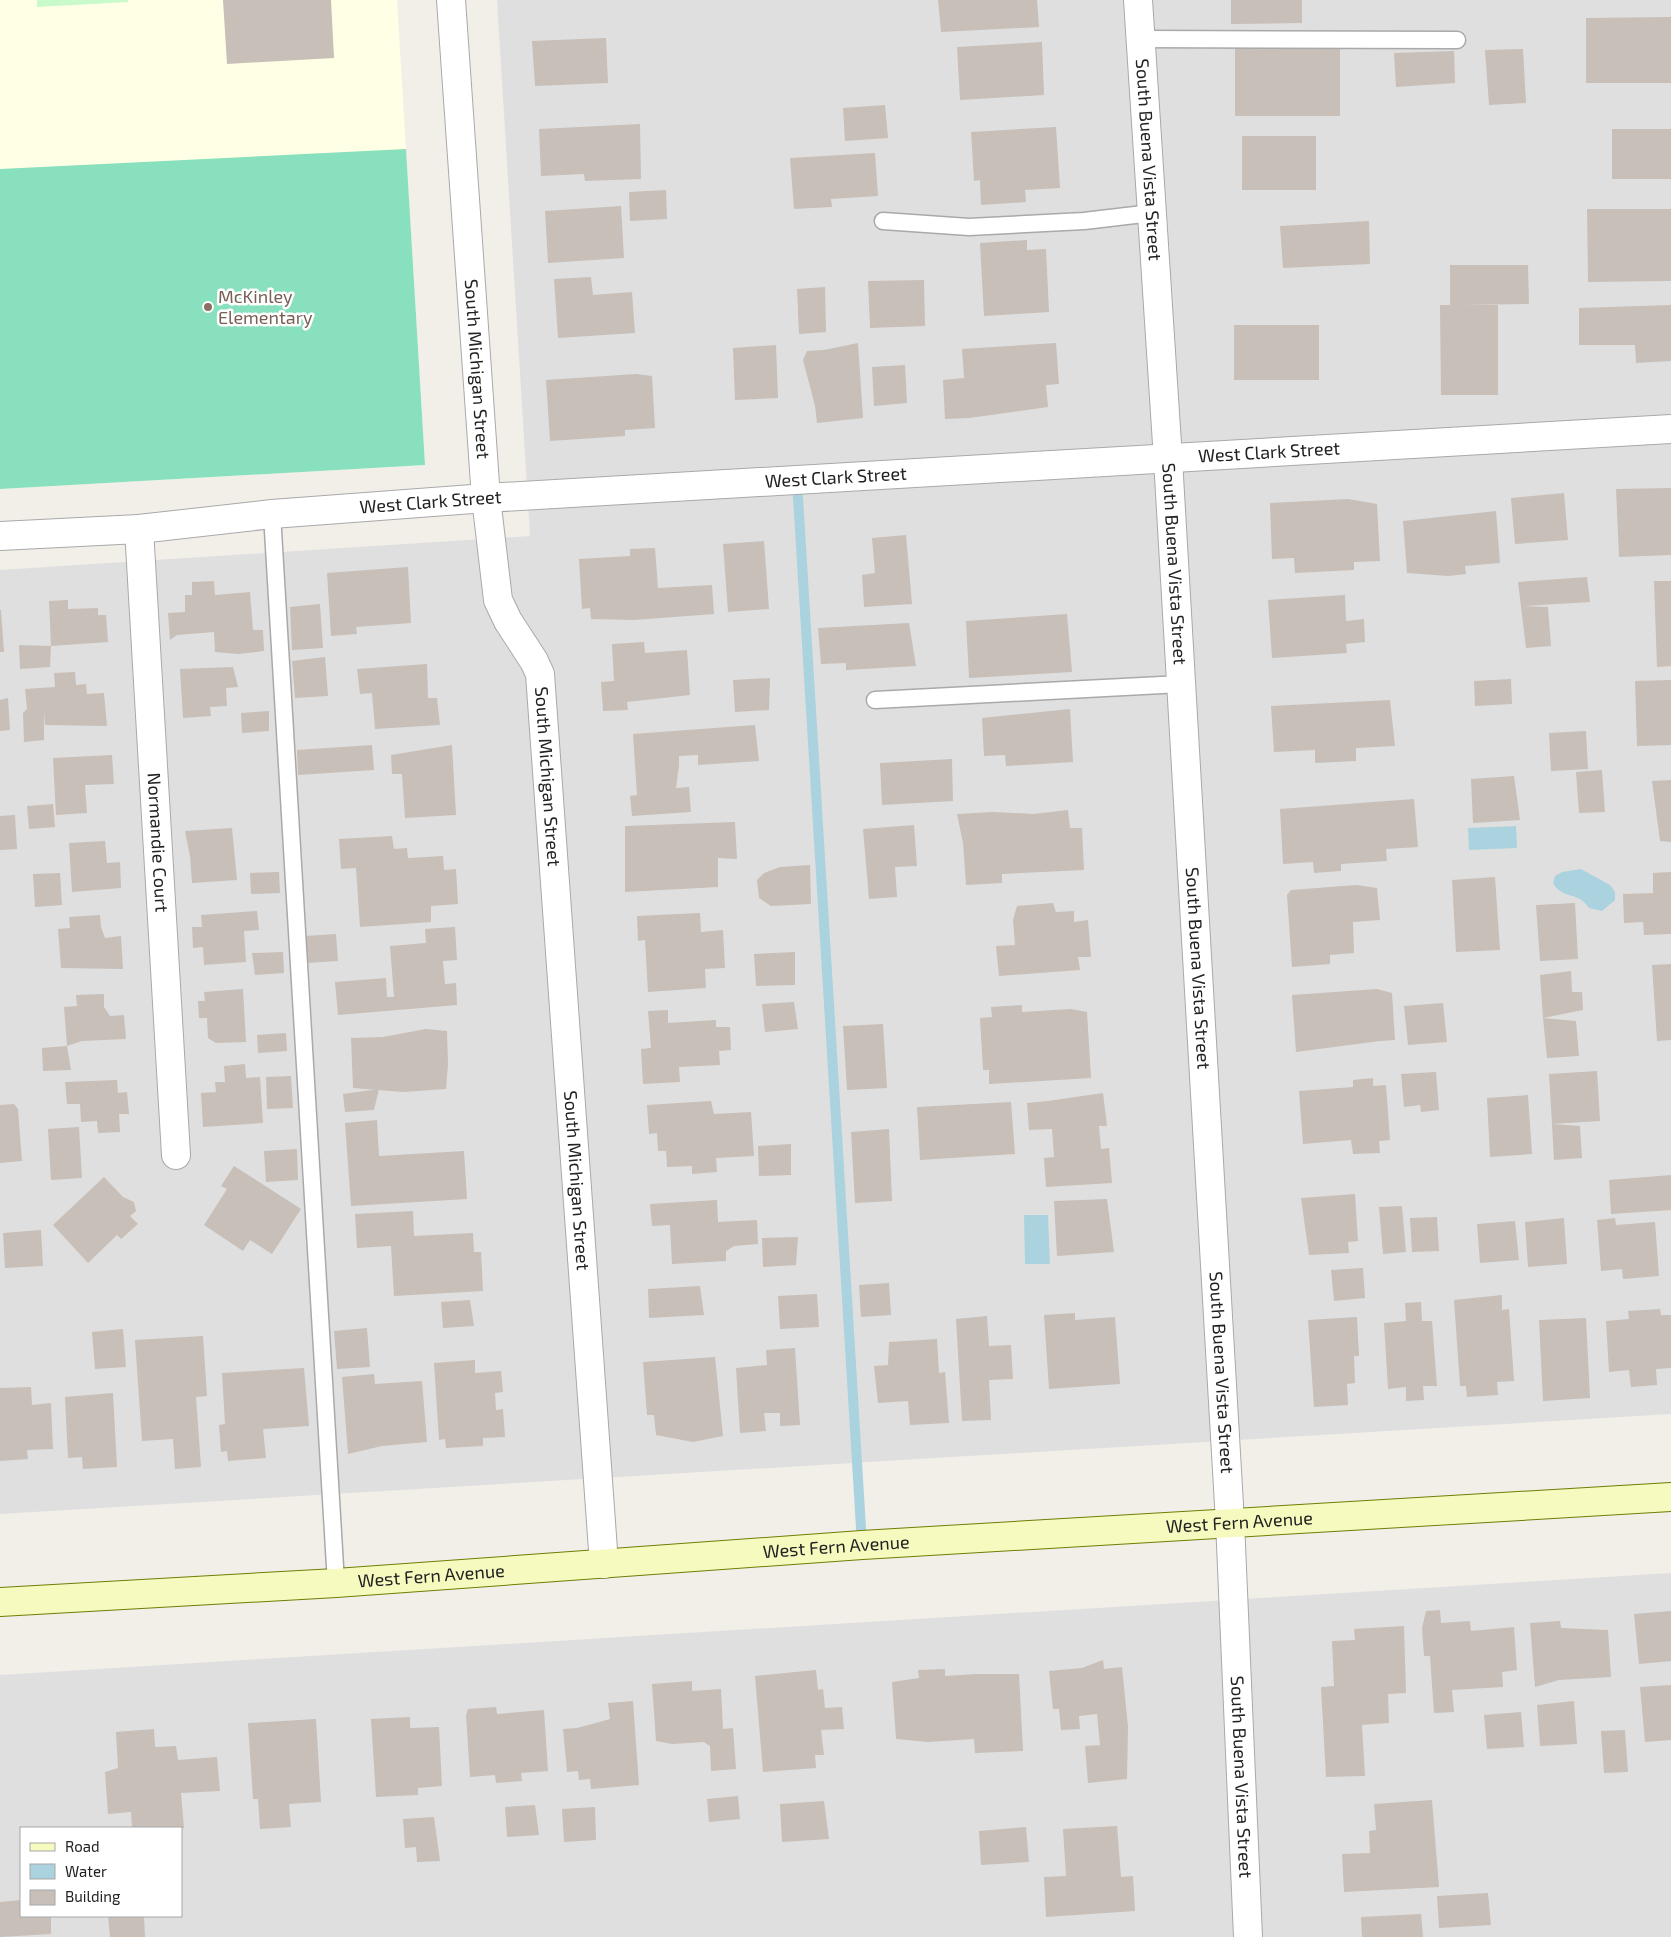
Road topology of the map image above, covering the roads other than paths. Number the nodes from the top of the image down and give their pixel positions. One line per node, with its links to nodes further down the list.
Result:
1 (451, 0): 9 (street, South Michigan Street)
2 (1138, 0): 3 (street, South Buena Vista Street)
3 (1141, 39): 4 (lane); 5 (street, South Buena Vista Street)
4 (1457, 40)
5 (1152, 213): 6 (lane); 8 (street, South Buena Vista Street)
6 (883, 221)
7 (1671, 429): 8 (street, West Clark Street)
8 (1168, 459): 9 (street, West Clark Street); 13 (street, South Buena Vista Street)
9 (486, 498): 10 (street, West Clark Street); 18 (street, South Michigan Street)
10 (272, 514): 11 (street, West Clark Street); 19 (lane)
11 (139, 529): 12 (street, West Clark Street); 15 (street, Normandie Court)
12 (0, 536)
13 (1181, 684): 14 (lane); 17 (street, South Buena Vista Street)
14 (875, 700)
15 (176, 1154)
16 (1671, 1497): 17 (street, West Fern Avenue)
17 (1230, 1522): 18 (street, West Fern Avenue); 21 (street, South Buena Vista Street)
18 (604, 1564): 19 (street, West Fern Avenue)
19 (336, 1583): 20 (street, West Fern Avenue)
20 (0, 1602)
21 (1248, 1937)

